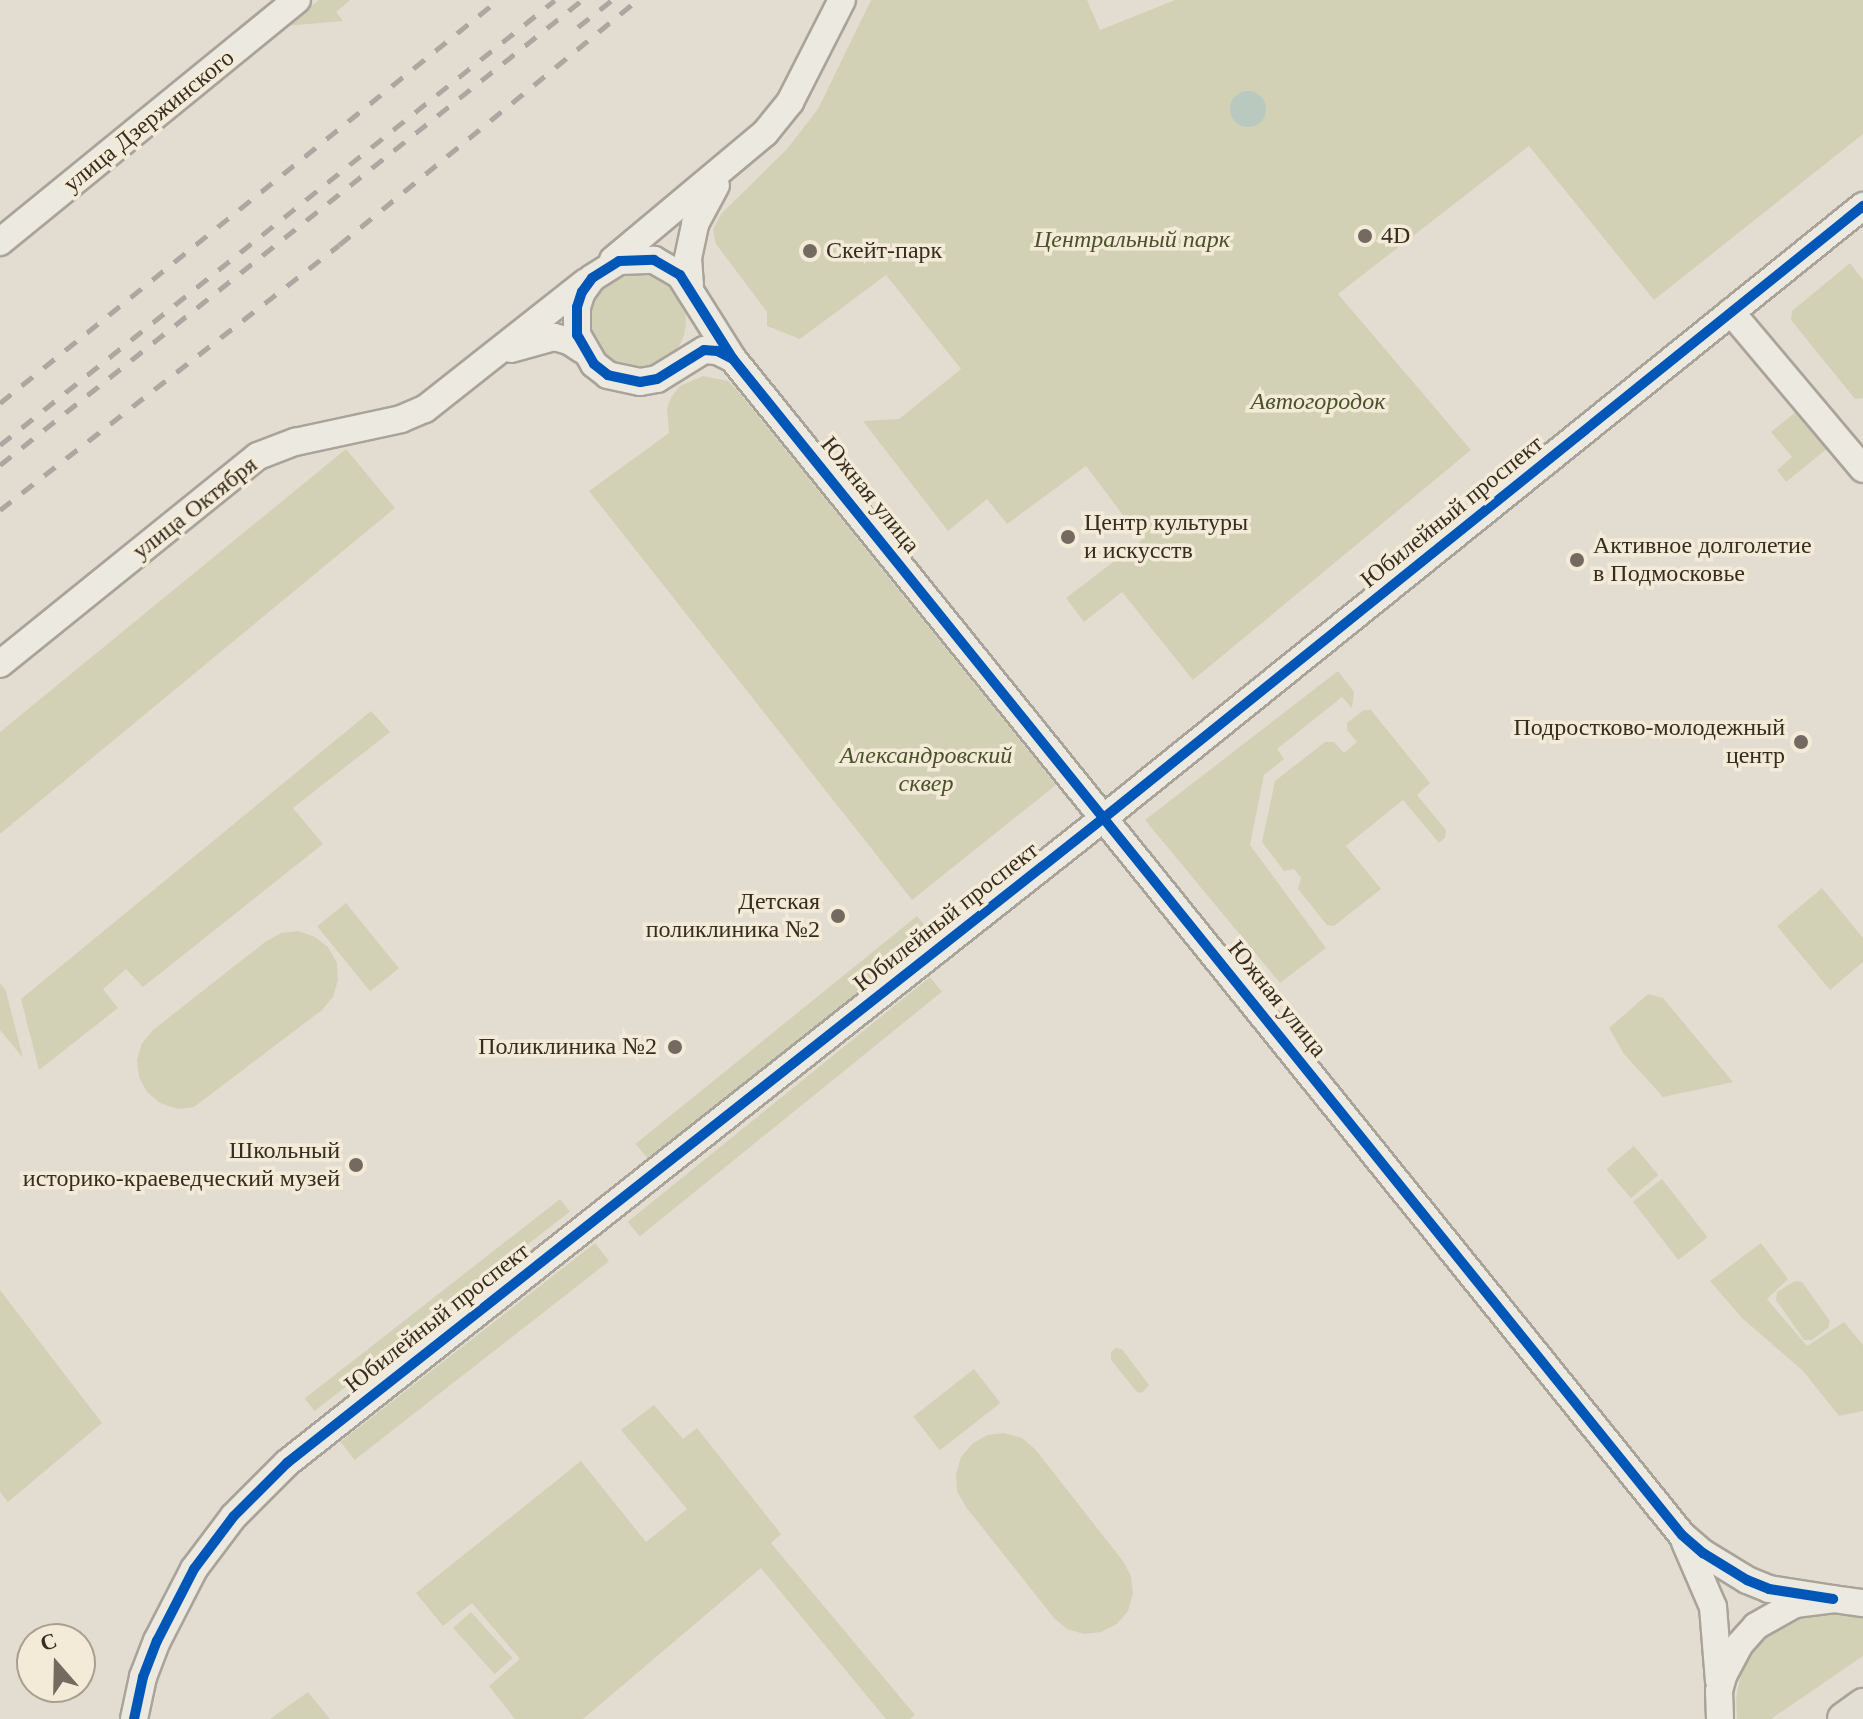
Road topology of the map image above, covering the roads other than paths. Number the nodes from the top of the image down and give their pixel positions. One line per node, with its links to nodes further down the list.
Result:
1 (297, 0): 5 (street, улица Дзержинского)
2 (842, 0): 3 (street, улица Октября)
3 (739, 157): 6 (street, улица Октября); 7 (street, улица Октября)
4 (1863, 206): 8 (street, Юбилейный проспект)
5 (0, 242)
6 (598, 273): 7 (street); 9 (street); 10 (street, улица Октября)
7 (693, 292): 11 (street, Южная улица); 12 (street)
8 (1731, 312): 13 (street); 15 (street, Юбилейный проспект)
9 (583, 350): 10 (street, улица Октября); 12 (street)
10 (496, 354): 14 (street, улица Октября)
11 (733, 359): 12 (street); 15 (street, Южная улица)
12 (683, 362)
13 (1863, 469)
14 (0, 664)
15 (1105, 817): 16 (street, Южная улица); 21 (street, Юбилейный проспект)
16 (1682, 1535): 17 (street, Южная улица); 20 (street, Южная улица)
17 (1833, 1599): 18 (street); 20 (street)
18 (1863, 1603)
19 (1863, 1705): 22 (main road)
20 (1718, 1708)
21 (134, 1719)
22 (1844, 1719)

